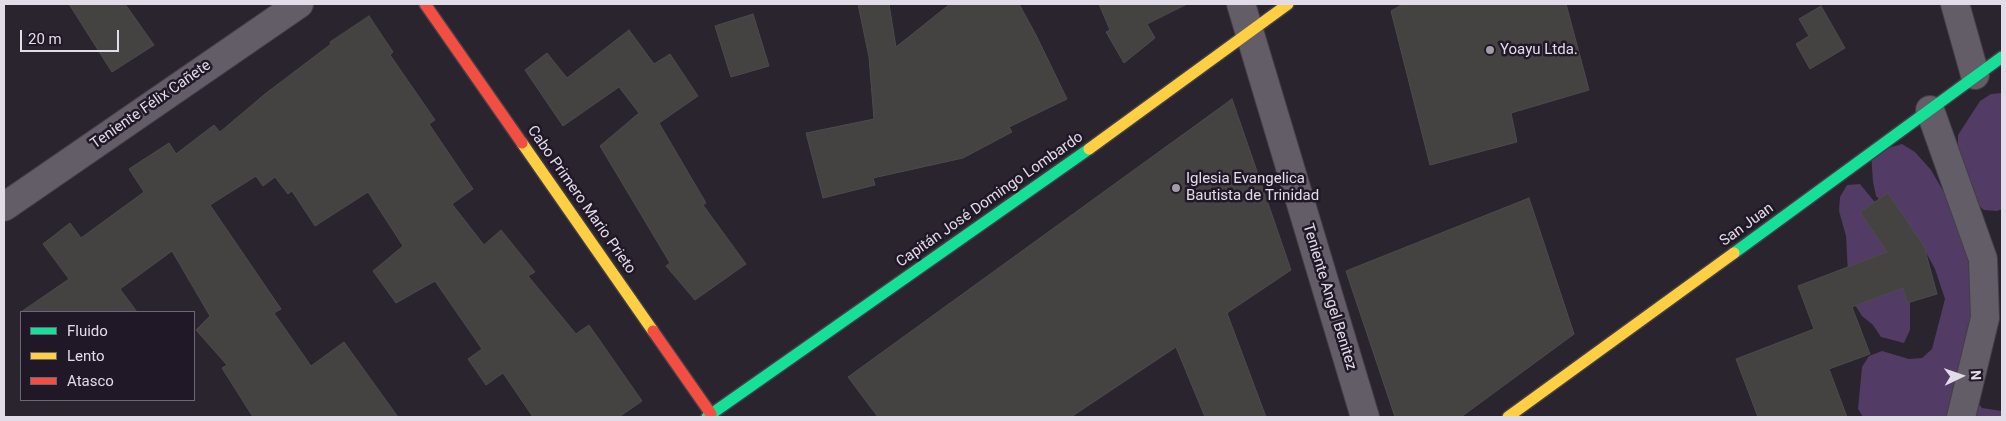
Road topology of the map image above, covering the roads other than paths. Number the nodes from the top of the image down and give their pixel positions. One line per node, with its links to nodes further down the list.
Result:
1 (299, 4): 10 (street, Teniente Félix Cañete)
2 (425, 4): 12 (street, Cabo Primero Mario Prieto)
3 (1240, 4): 6 (street, Teniente Angel Benitez)
4 (1288, 4): 6 (street, Capitán José Domingo Lombardo)
5 (1955, 4): 8 (street)
6 (1249, 32): 12 (street, Capitán José Domingo Lombardo); 13 (street, Teniente Angel Benitez)
7 (2002, 57): 8 (street, San Juan)
8 (1975, 76): 9 (street, San Juan)
9 (1930, 110): 11 (street); 14 (street, San Juan)
10 (4, 207)
11 (1991, 335): 15 (street)
12 (709, 416)
13 (1366, 417)
14 (1508, 417)
15 (1961, 417)

